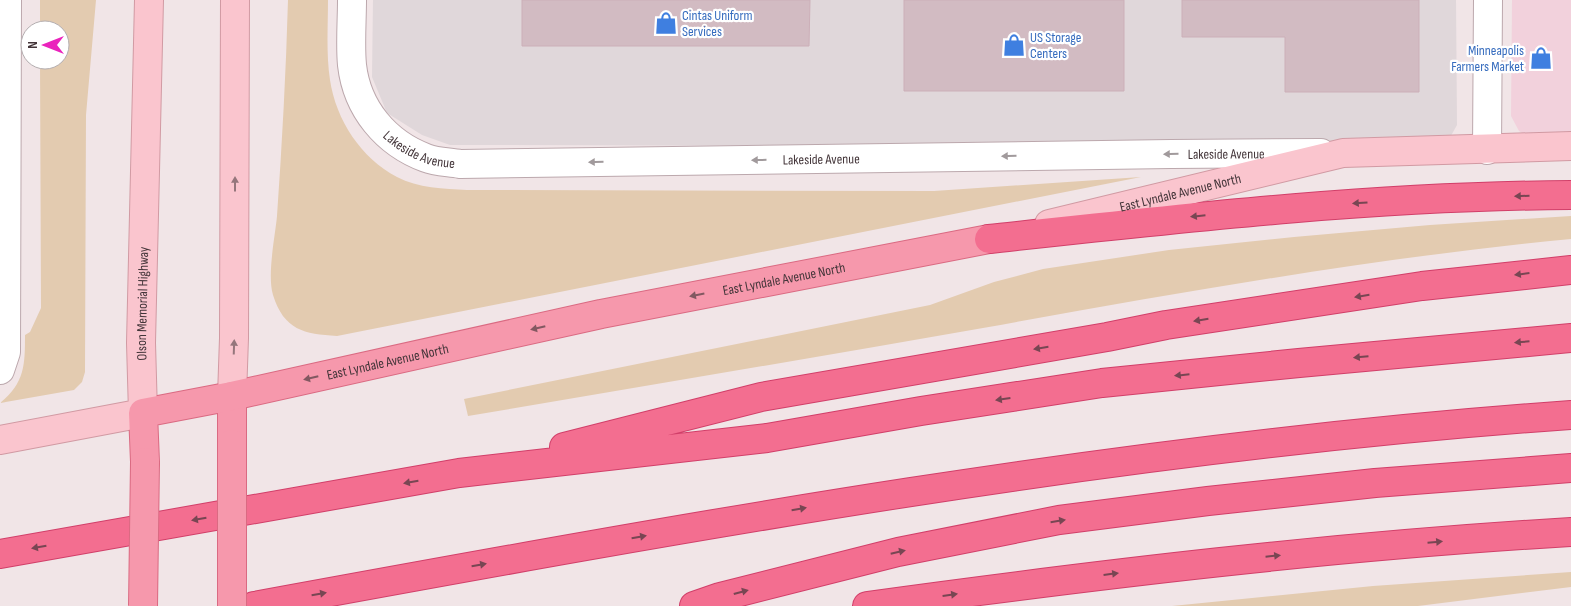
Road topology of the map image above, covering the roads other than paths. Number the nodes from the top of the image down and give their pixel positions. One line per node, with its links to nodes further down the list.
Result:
1 (7, 0): 13 (street)
2 (148, 0): 15 (main road, Olson Memorial Highway)
3 (235, 0): 14 (main road, one-way to 3)
4 (352, 0): 8 (street, Lakeside Avenue, one-way to 4)
5 (1488, 0): 7 (street)
6 (1571, 146): 7 (main road, East Lyndale Avenue North)
7 (1487, 150): 8 (main road, East Lyndale Avenue North)
8 (1343, 153): 10 (main road, East Lyndale Avenue North)
9 (1571, 195): 10 (highway, one-way to 10)
10 (989, 239): 14 (main road, East Lyndale Avenue North, one-way to 14)
11 (1571, 270): 19 (highway, one-way to 19)
12 (1571, 338): 19 (highway, one-way to 19)
13 (0, 370)
14 (232, 396): 15 (main road, East Lyndale Avenue North); 23 (main road, bridge)
15 (143, 413): 17 (main road, East Lyndale Avenue North); 22 (main road, Olson Memorial Highway, bridge)
16 (1571, 415): 24 (highway, one-way to 16)
17 (0, 440)
18 (1571, 468): 25 (highway, one-way to 18)
19 (459, 473): 21 (highway, one-way to 21)
20 (1571, 532): 26 (highway, one-way to 20)
21 (0, 554)
22 (143, 606)
23 (232, 606)
24 (254, 606)
25 (694, 606)
26 (867, 606)

